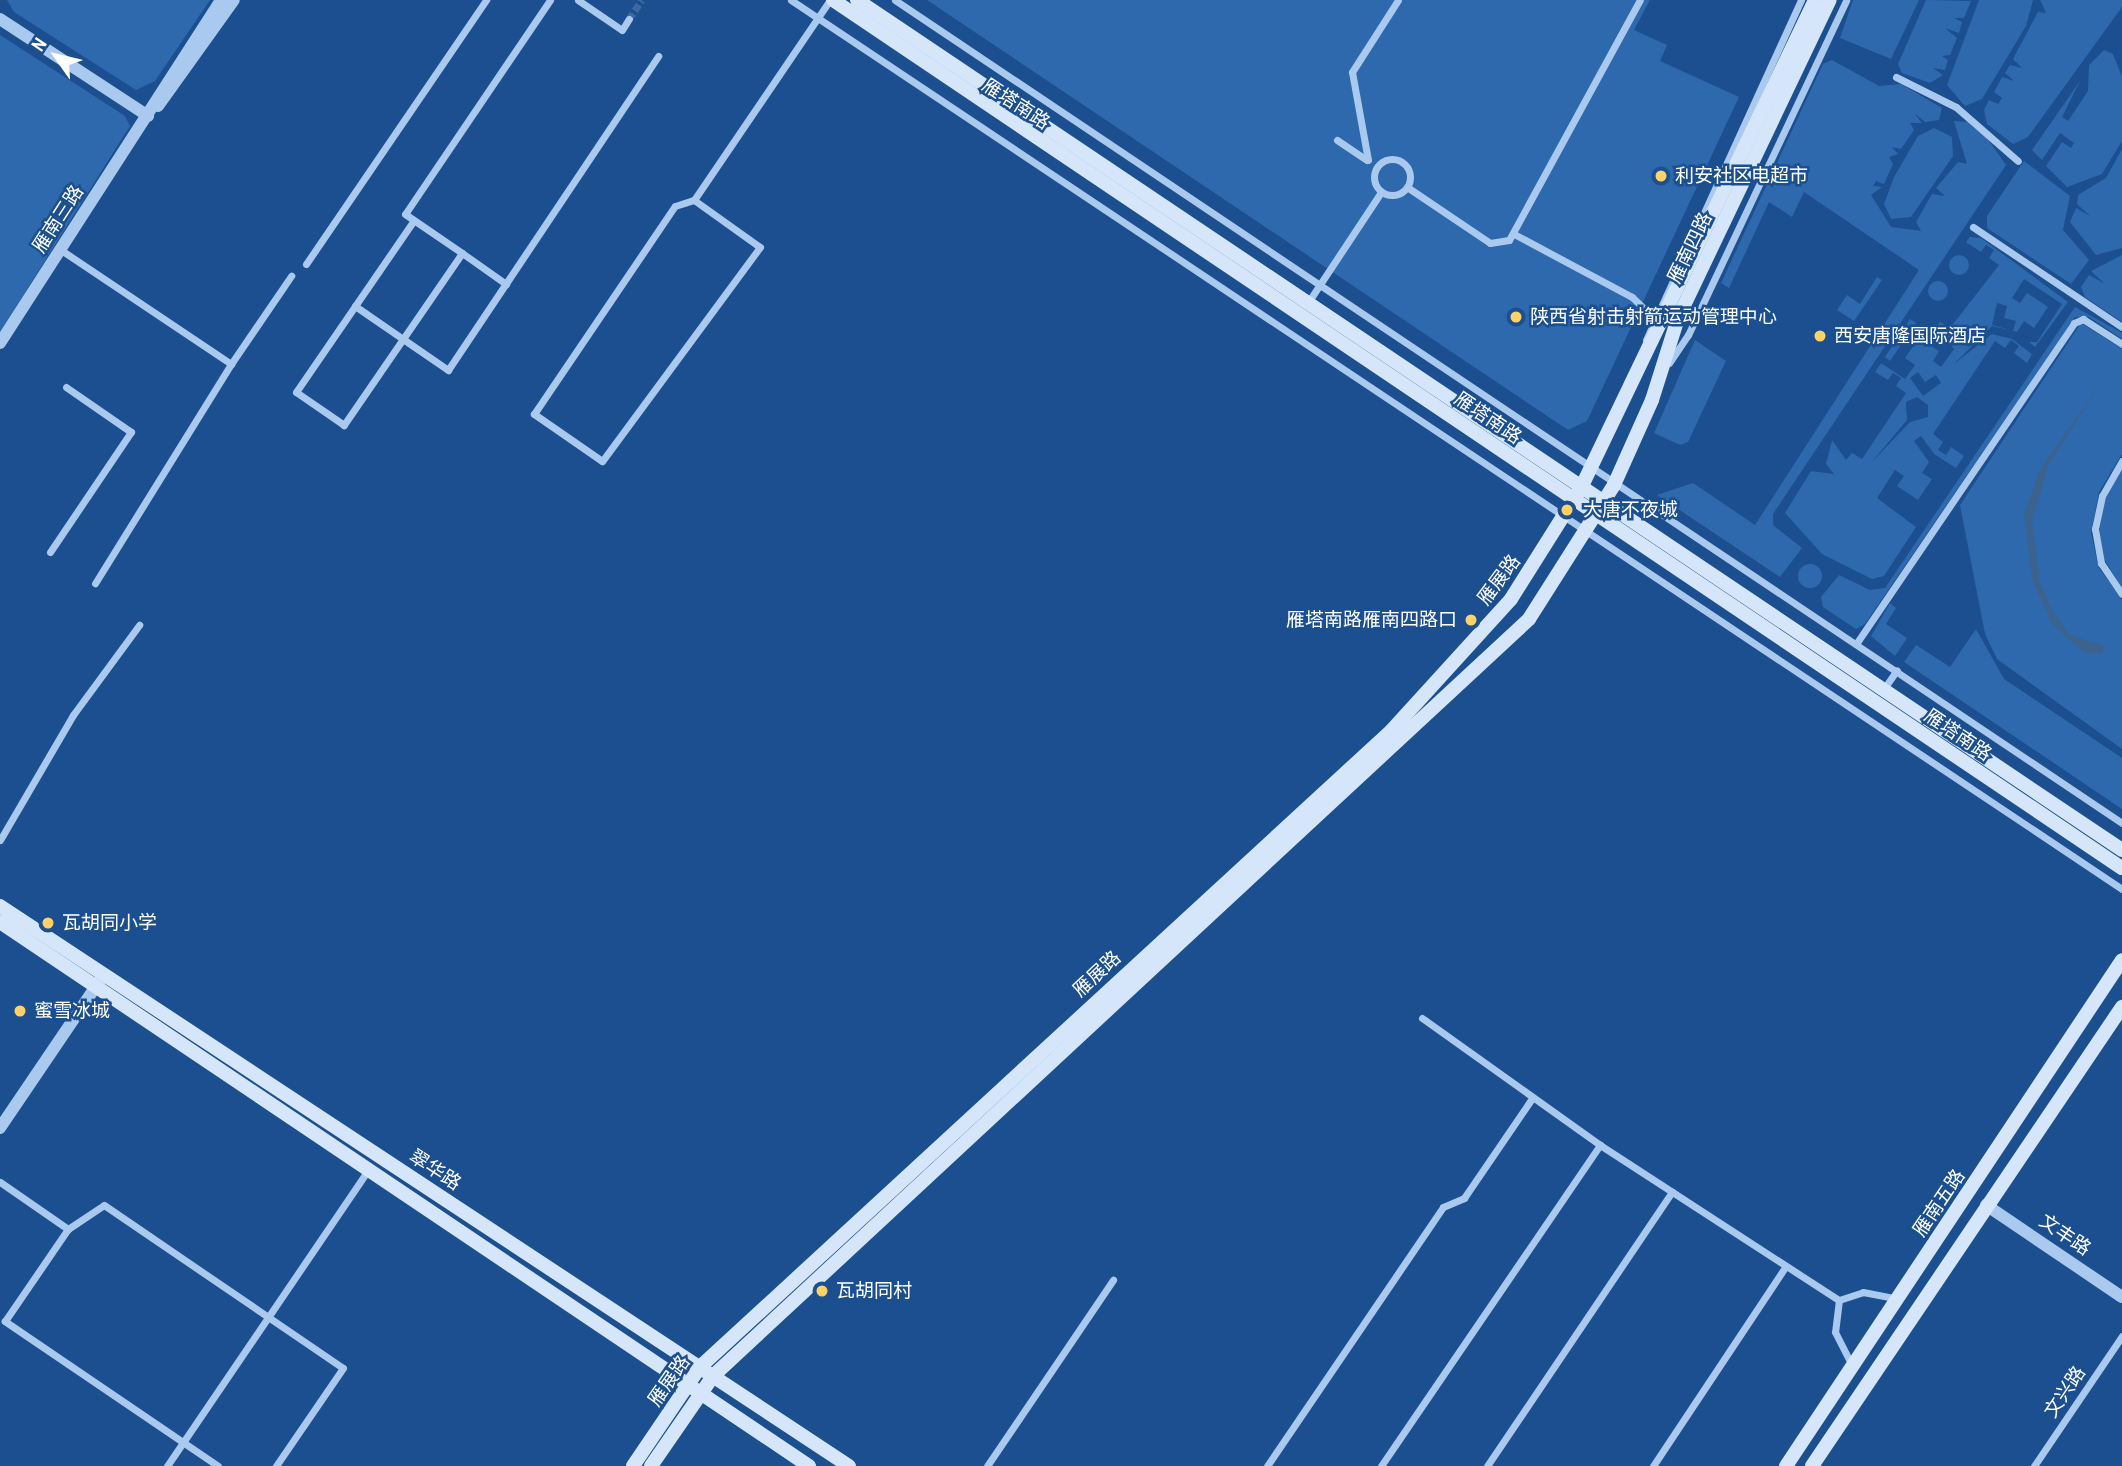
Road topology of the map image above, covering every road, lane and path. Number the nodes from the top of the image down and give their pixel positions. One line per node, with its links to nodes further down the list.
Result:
1 (221, 0): 21 (street, 雁南三路)
2 (234, 0): 21 (street, 雁南三路)
3 (486, 0): 34 (street)
4 (550, 0): 29 (street)
5 (578, 0): 18 (street)
6 (791, 0): 16 (street)
7 (832, 0): 16 (street); 52 (main road, 雁塔南路)
8 (857, 0): 38 (main road, 雁塔南路)
9 (895, 0): 37 (street)
10 (1398, 0): 23 (street)
11 (1640, 0): 31 (street)
12 (1801, 0): 40 (street)
13 (1815, 0): 45 (main road, 雁南四路)
14 (1830, 0): 47 (main road, 雁南四路)
15 (1846, 0): 47 (street)
16 (817, 18): 28 (street); 54 (street)
17 (0, 19): 21 (street)
18 (629, 19)
19 (659, 56): 36 (street)
20 (1896, 77): 24 (street)
21 (148, 116): 32 (street, 雁南三路)
22 (1337, 140): 23 (street)
23 (1367, 160): 25 (street)
24 (2018, 161)
25 (1377, 167): 26 (street); 27 (street)
26 (1407, 187): 27 (street); 31 (street)
27 (1381, 192): 37 (street)
28 (694, 200): 28 (street)
29 (414, 220): 33 (street); 39 (street)
30 (1973, 227): 41 (street)
31 (1514, 234): 40 (street)
32 (61, 250): 43 (street, 雁南三路); 46 (street)
33 (462, 253): 36 (street); 42 (street)
34 (306, 264)
35 (291, 276): 46 (street)
36 (506, 284): 42 (street)
37 (1318, 286): 38 (street); 50 (street)
38 (1307, 304): 52 (main road, 雁塔南路)
39 (355, 306): 42 (street); 42 (street)
40 (1653, 316): 45 (street)
41 (2122, 327)
42 (403, 339)
43 (0, 343)
44 (2122, 344): 60 (street)
45 (1640, 361): 50 (main road, 雁南四路)
46 (231, 364): 57 (street)
47 (1663, 372): 51 (main road, 雁南四路)
48 (66, 387): 56 (street)
49 (2122, 461): 58 (street)
50 (1590, 469): 51 (street); 52 (main road, 雁南四路)
51 (1614, 485): 53 (main road, 雁南四路); 60 (street)
52 (1578, 494): 53 (main road, 雁塔南路); 54 (main road, 雁展路)
53 (1600, 511): 55 (main road, 雁展路); 62 (main road, 雁塔南路)
54 (1563, 519): 55 (street); 91 (main road, 雁展路)
55 (1585, 534): 63 (street); 91 (main road, 雁展路)
56 (50, 552)
57 (95, 583)
58 (2122, 594)
59 (139, 625): 65 (street)
60 (1856, 644): 61 (street)
61 (1897, 670): 62 (street); 64 (street)
62 (1879, 697): 63 (street); 66 (main road, 雁塔南路); 67 (main road, 雁塔南路)
63 (1866, 719): 68 (street)
64 (2122, 823)
65 (0, 840)
66 (2122, 850)
67 (2122, 868)
68 (2122, 889)
69 (0, 906): 72 (main road, 翠华路)
70 (0, 922): 72 (main road, 翠华路)
71 (2122, 960): 86 (main road, 雁南五路)
72 (100, 982): 76 (street); 78 (main road, 翠华路); 91 (main road, 翠华路)
73 (2122, 1007): 81 (main road, 雁南五路)
74 (1422, 1018): 75 (street)
75 (1533, 1097): 77 (street); 102 (street)
76 (0, 1128)
77 (1600, 1145): 80 (street); 103 (street)
78 (369, 1169): 88 (street); 92 (main road, 翠华路)
79 (0, 1182): 82 (street)
80 (1672, 1192): 83 (street); 104 (street)
81 (1986, 1205): 85 (street, 文丰路); 107 (main road, 雁南五路)
82 (68, 1228): 88 (street); 93 (street)
83 (1786, 1266): 87 (street); 105 (street)
84 (1113, 1280): 101 (street)
85 (2122, 1297)
86 (1898, 1299): 87 (street); 90 (main road, 雁南五路)
87 (1839, 1300): 90 (street)
88 (268, 1317): 93 (street); 96 (street)
89 (2122, 1336): 108 (street, 文兴路)
90 (1853, 1367): 106 (main road, 雁南五路)
91 (707, 1371): 92 (main road, 雁展路); 100 (main road, 翠华路)
92 (695, 1388): 97 (main road, 雁展路); 98 (main road, 雁展路); 99 (main road, 翠华路)
93 (183, 1442): 94 (street); 95 (street)
94 (167, 1466)
95 (218, 1466)
96 (276, 1466)
97 (634, 1466)
98 (651, 1466)
99 (809, 1466)
100 (849, 1466)
101 (987, 1466)
102 (1267, 1466)
103 (1381, 1466)
104 (1487, 1466)
105 (1653, 1466)
106 (1786, 1466)
107 (1812, 1466)
108 (2034, 1466)

